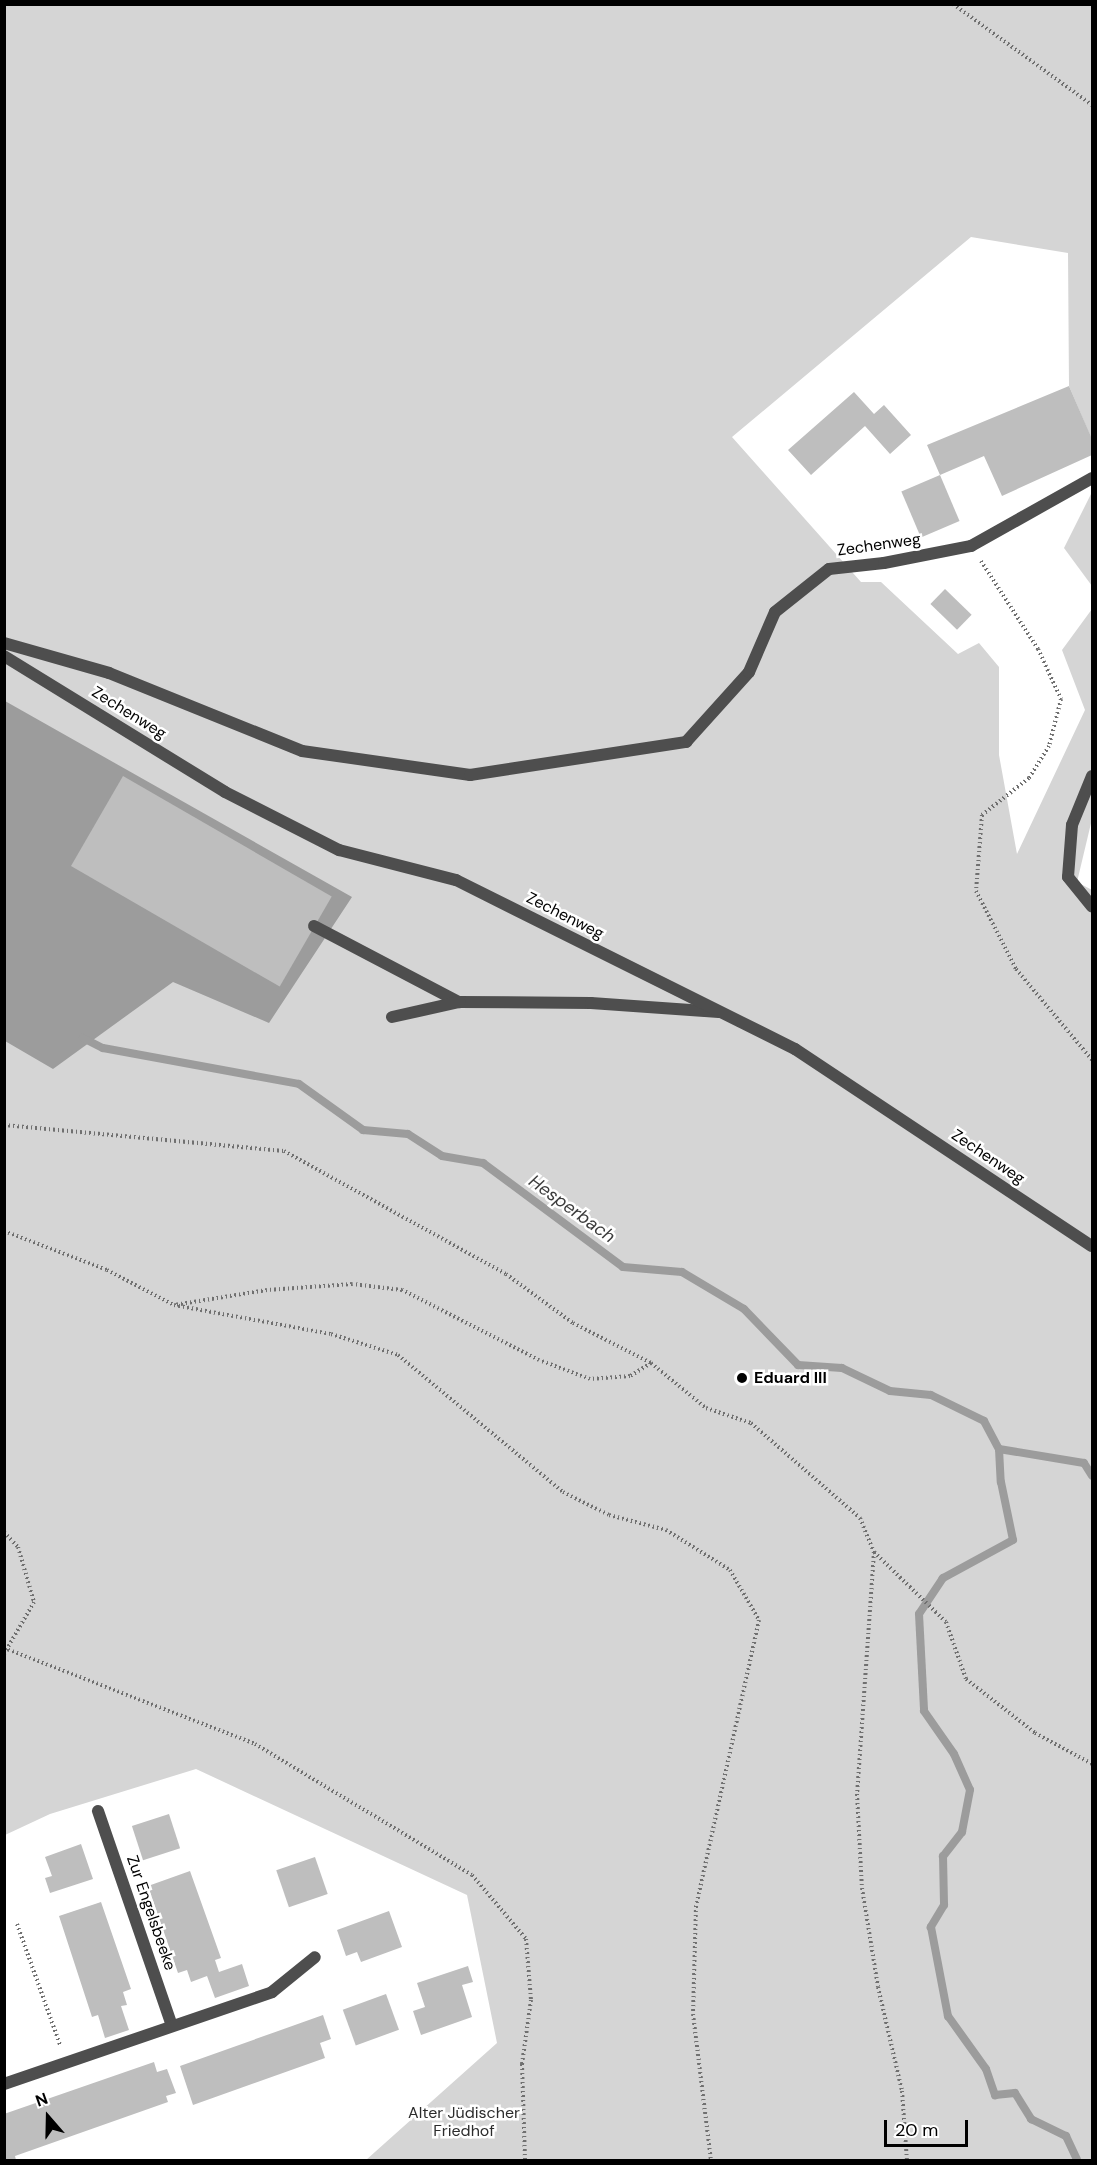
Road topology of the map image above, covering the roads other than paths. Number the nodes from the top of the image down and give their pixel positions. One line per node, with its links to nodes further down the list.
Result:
1 (1092, 478): 2 (street, Zechenweg)
2 (4, 643)
3 (4, 656): 8 (street, Zechenweg)
4 (1092, 776): 5 (street)
5 (1092, 907)
6 (314, 926): 7 (street)
7 (459, 1002): 8 (street); 9 (street)
8 (720, 1012): 10 (street, Zechenweg)
9 (392, 1017)
10 (1092, 1246)
11 (98, 1810): 13 (street, Zur Engelsbeeke)
12 (315, 1957): 13 (street)
13 (172, 2026): 14 (street)
14 (4, 2084)

